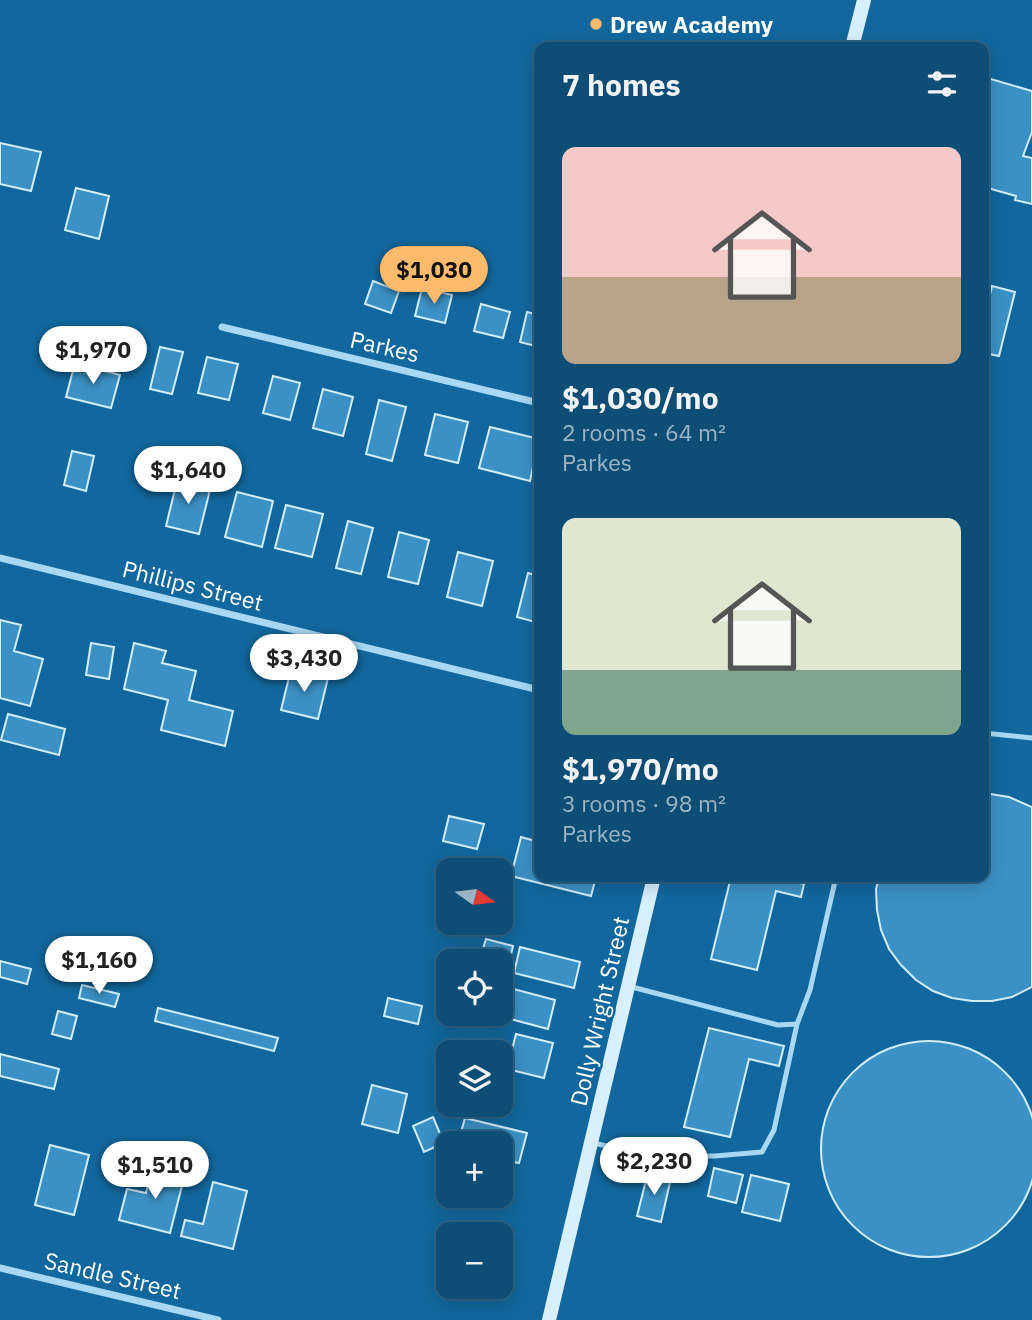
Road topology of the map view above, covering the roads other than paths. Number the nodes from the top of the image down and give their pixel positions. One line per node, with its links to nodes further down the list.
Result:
1 (864, 0): 2 (street)
2 (853, 42)
3 (222, 327): 4 (street, Parkes)
4 (534, 402)
5 (0, 558): 6 (street, Phillips Street)
6 (534, 689)
7 (989, 734): 8 (lane)
8 (1032, 738)
9 (653, 882): 11 (street, Dolly Wright Street)
10 (835, 882): 12 (lane)
11 (628, 986): 12 (lane); 13 (street, Dolly Wright Street)
12 (797, 1024): 13 (lane)
13 (591, 1142): 16 (street, Dolly Wright Street)
14 (0, 1268): 15 (street, Sandle Street)
15 (218, 1320)
16 (549, 1320)

